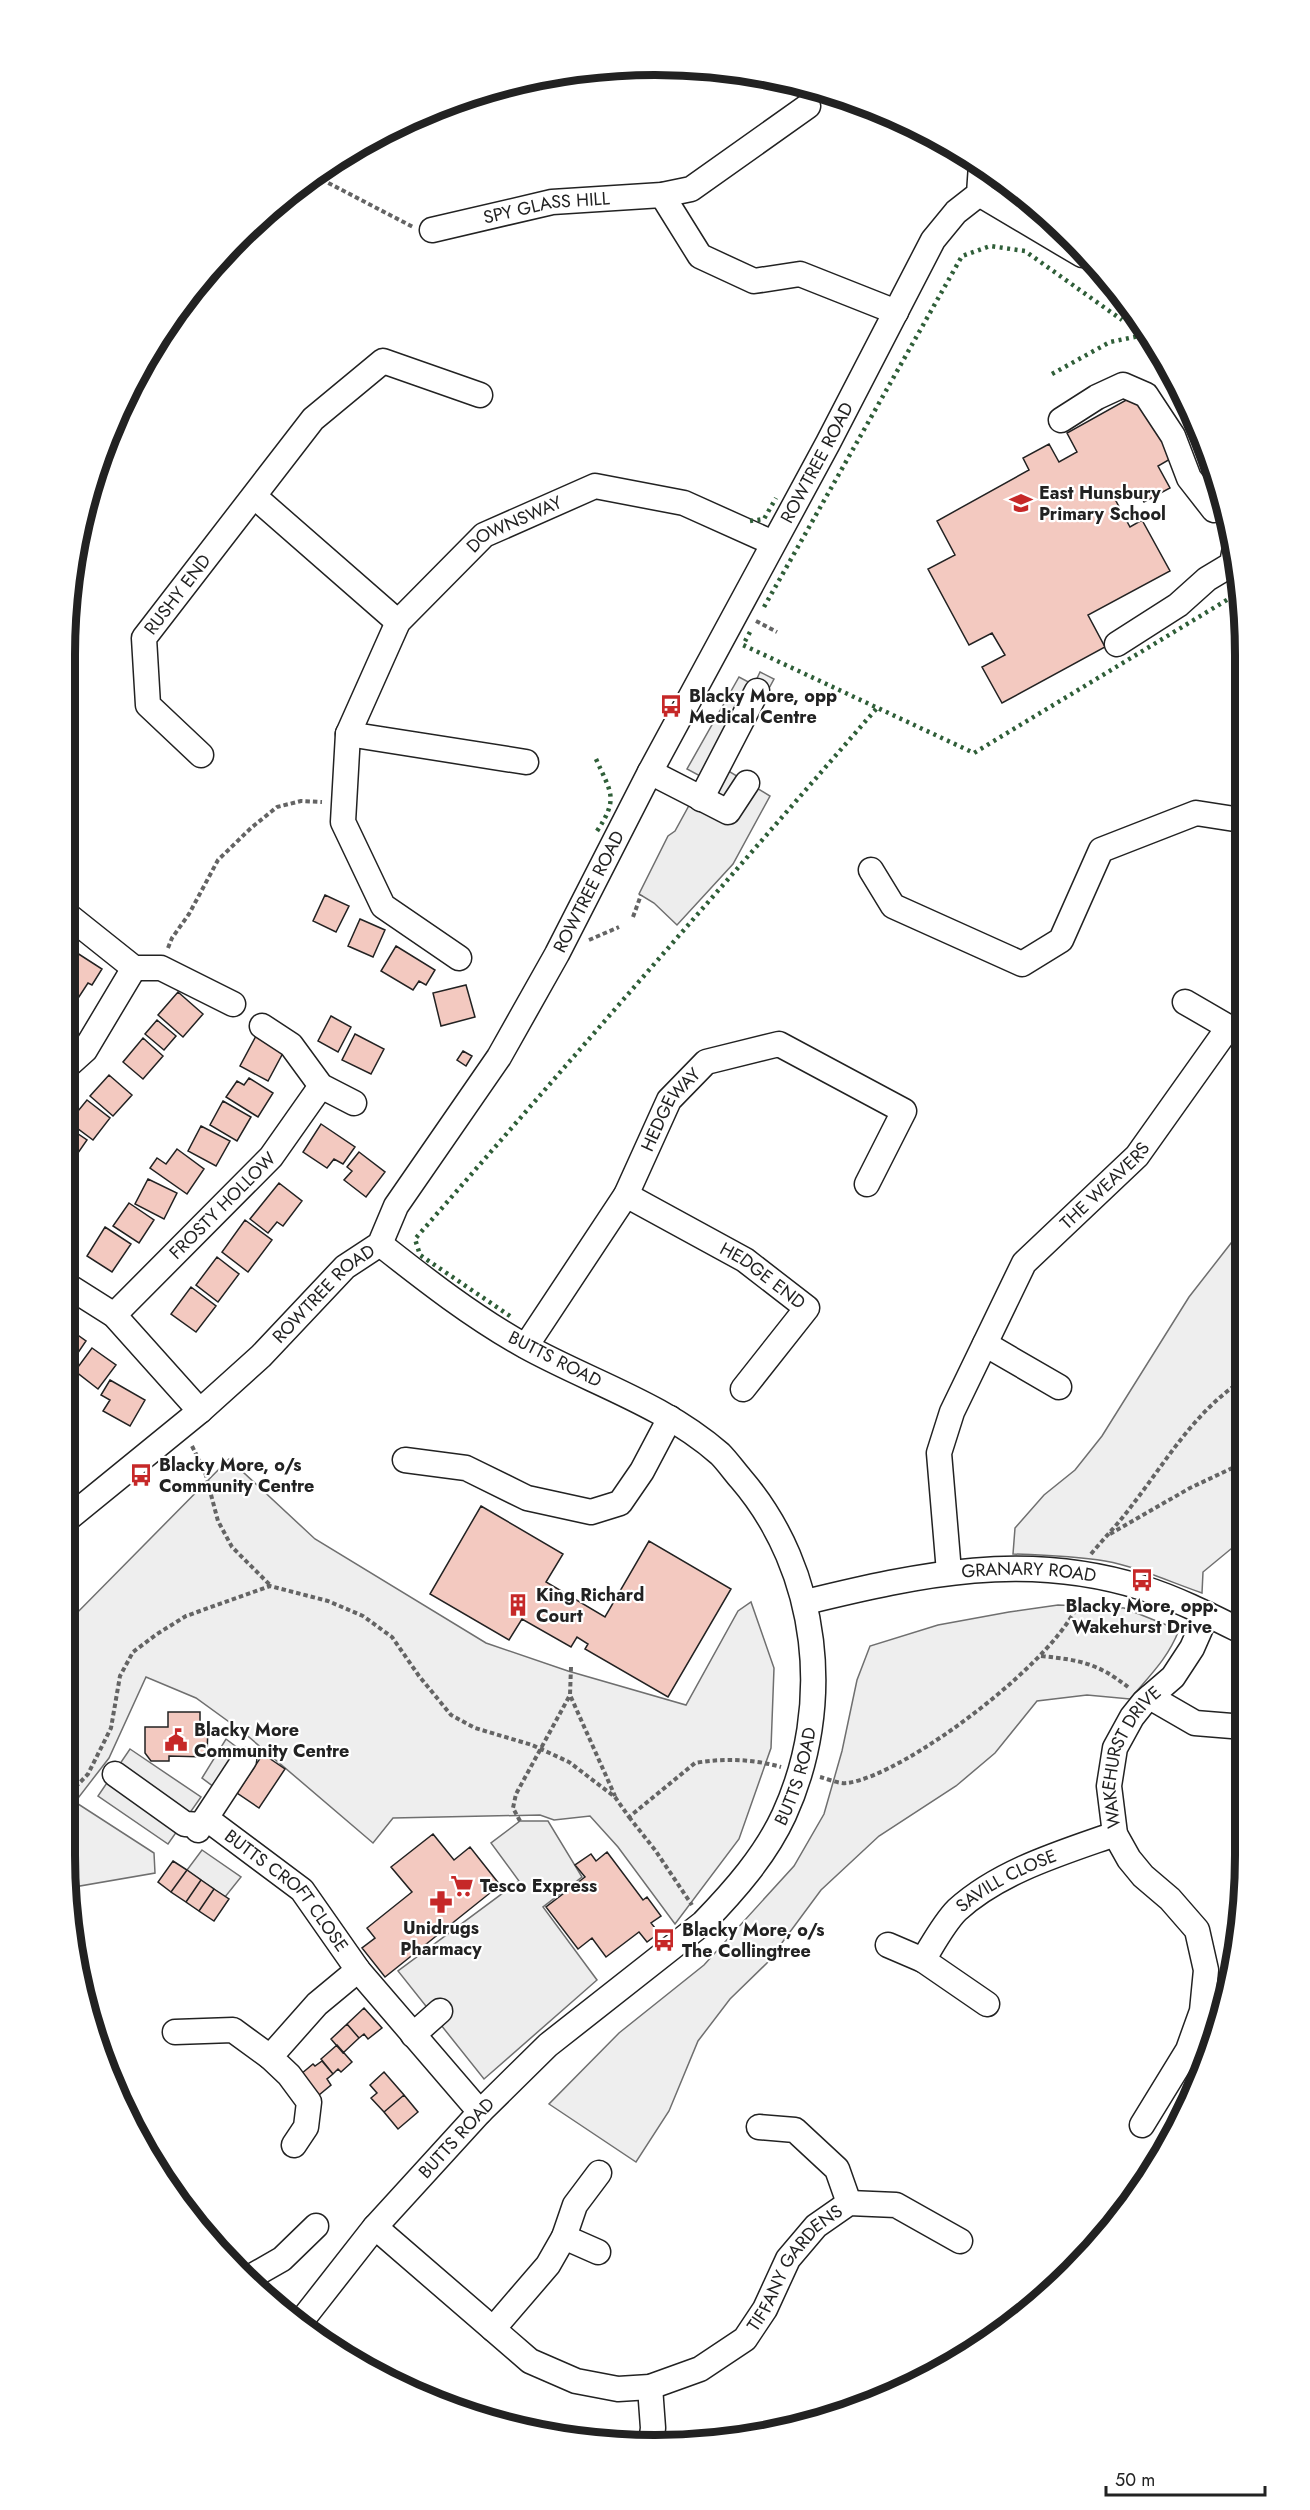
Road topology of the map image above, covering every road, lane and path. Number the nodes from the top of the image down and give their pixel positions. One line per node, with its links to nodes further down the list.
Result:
1 (808, 106): 5 (street, SPY GLASS HILL)
2 (980, 175): 4 (street)
3 (323, 180): 6 (path)
4 (979, 194): 7 (street); 8 (street, ROWTREE ROAD)
5 (662, 195): 6 (street, SPY GLASS HILL); 8 (street)
6 (432, 230)
7 (1065, 245)
8 (896, 312): 13 (street, ROWTREE ROAD)
9 (480, 395): 11 (street, RUSHY END)
10 (1061, 420): 12 (street)
11 (255, 497): 15 (street); 19 (street, RUSHY END)
12 (1215, 507)
13 (773, 543): 15 (street, DOWNSWAY); 21 (street, ROWTREE ROAD)
14 (1228, 566): 16 (street)
15 (398, 622): 18 (street, DOWNSWAY)
16 (1117, 644)
17 (758, 691): 23 (street)
18 (348, 734): 20 (street); 24 (street, DOWNSWAY)
19 (201, 755)
20 (526, 762)
21 (650, 772): 23 (street); 42 (street, ROWTREE ROAD)
22 (747, 783): 23 (street)
23 (702, 799)
24 (344, 803): 30 (street, DOWNSWAY); 32 (path)
25 (1235, 819): 26 (street)
26 (871, 870)
27 (641, 896): 28 (path)
28 (633, 916)
29 (75, 921): 31 (street)
30 (459, 958)
31 (134, 968): 32 (street); 37 (street)
32 (162, 968): 34 (street)
33 (1185, 1002): 36 (street, THE WEAVERS)
34 (233, 1004)
35 (262, 1026): 38 (street)
36 (1235, 1032): 45 (street, THE WEAVERS)
37 (75, 1059)
38 (321, 1086): 39 (street); 44 (street, FROSTY HOLLOW)
39 (354, 1103)
40 (867, 1184): 41 (street, HEDGEWAY)
41 (626, 1195): 46 (street, HEDGEWAY); 49 (street, HEDGE END)
42 (380, 1244): 46 (street, BUTTS ROAD); 50 (street, ROWTREE ROAD)
43 (75, 1290): 44 (street)
44 (114, 1315): 50 (street)
45 (985, 1344): 48 (street); 58 (street, THE WEAVERS)
46 (526, 1346): 51 (street, BUTTS ROAD)
47 (1235, 1386): 56 (path)
48 (1059, 1387)
49 (743, 1389)
50 (200, 1411): 52 (street, ROWTREE ROAD)
51 (670, 1418): 53 (street); 61 (street, BUTTS ROAD)
52 (177, 1430): 55 (street, ROWTREE ROAD); 59 (path)
53 (405, 1460)
54 (1235, 1467): 56 (path)
55 (75, 1513)
56 (1107, 1536): 57 (path)
57 (1091, 1554)
58 (949, 1572): 61 (street, GRANARY ROAD); 62 (street, GRANARY ROAD)
59 (270, 1586): 69 (path); 73 (path)
60 (1083, 1592): 64 (path)
61 (806, 1602): 71 (street, BUTTS ROAD)
62 (1207, 1614): 63 (street, GRANARY ROAD); 67 (street, WAKEHURST DRIVE)
63 (1235, 1628)
64 (1040, 1656): 67 (path); 71 (path)
65 (571, 1667): 66 (path)
66 (570, 1695): 69 (path); 74 (path)
67 (1147, 1699): 68 (street); 78 (street, WAKEHURST DRIVE)
68 (1235, 1726)
69 (541, 1750): 74 (path); 76 (path)
70 (244, 1760): 77 (street, BUTTS CROFT CLOSE)
71 (800, 1772): 75 (path); 79 (street, BUTTS ROAD)
72 (115, 1774): 77 (street)
73 (75, 1787)
74 (615, 1797): 75 (path)
75 (629, 1817): 79 (path)
76 (520, 1821)
77 (200, 1828): 82 (street, BUTTS CROFT CLOSE)
78 (1115, 1834): 81 (street, SAVILL CLOSE); 89 (street, WAKEHURST DRIVE)
79 (704, 1923): 88 (street, BUTTS ROAD)
80 (888, 1945): 81 (street)
81 (923, 1960): 83 (street)
82 (358, 1970): 86 (street, BUTTS CROFT CLOSE); 87 (street, BUTTS CROFT CLOSE)
83 (987, 2004)
84 (440, 2011): 86 (street)
85 (176, 2032): 87 (street)
86 (412, 2035): 88 (street, BUTTS CROFT CLOSE)
87 (270, 2057): 91 (street)
88 (480, 2112): 95 (street, BUTTS ROAD)
89 (1142, 2125)
90 (759, 2127): 93 (street, TIFFANY GARDENS)
91 (294, 2145)
92 (599, 2173): 96 (street)
93 (849, 2203): 97 (street, TIFFANY GARDENS); 102 (street, TIFFANY GARDENS)
94 (316, 2226): 99 (street)
95 (375, 2227): 100 (street, BUTTS ROAD); 101 (street, TIFFANY GARDENS)
96 (564, 2237): 98 (street); 101 (street)
97 (960, 2241)
98 (598, 2252)
99 (255, 2274)
100 (305, 2317)
101 (493, 2329): 102 (street, TIFFANY GARDENS)
102 (650, 2387): 103 (street)
103 (652, 2435)

